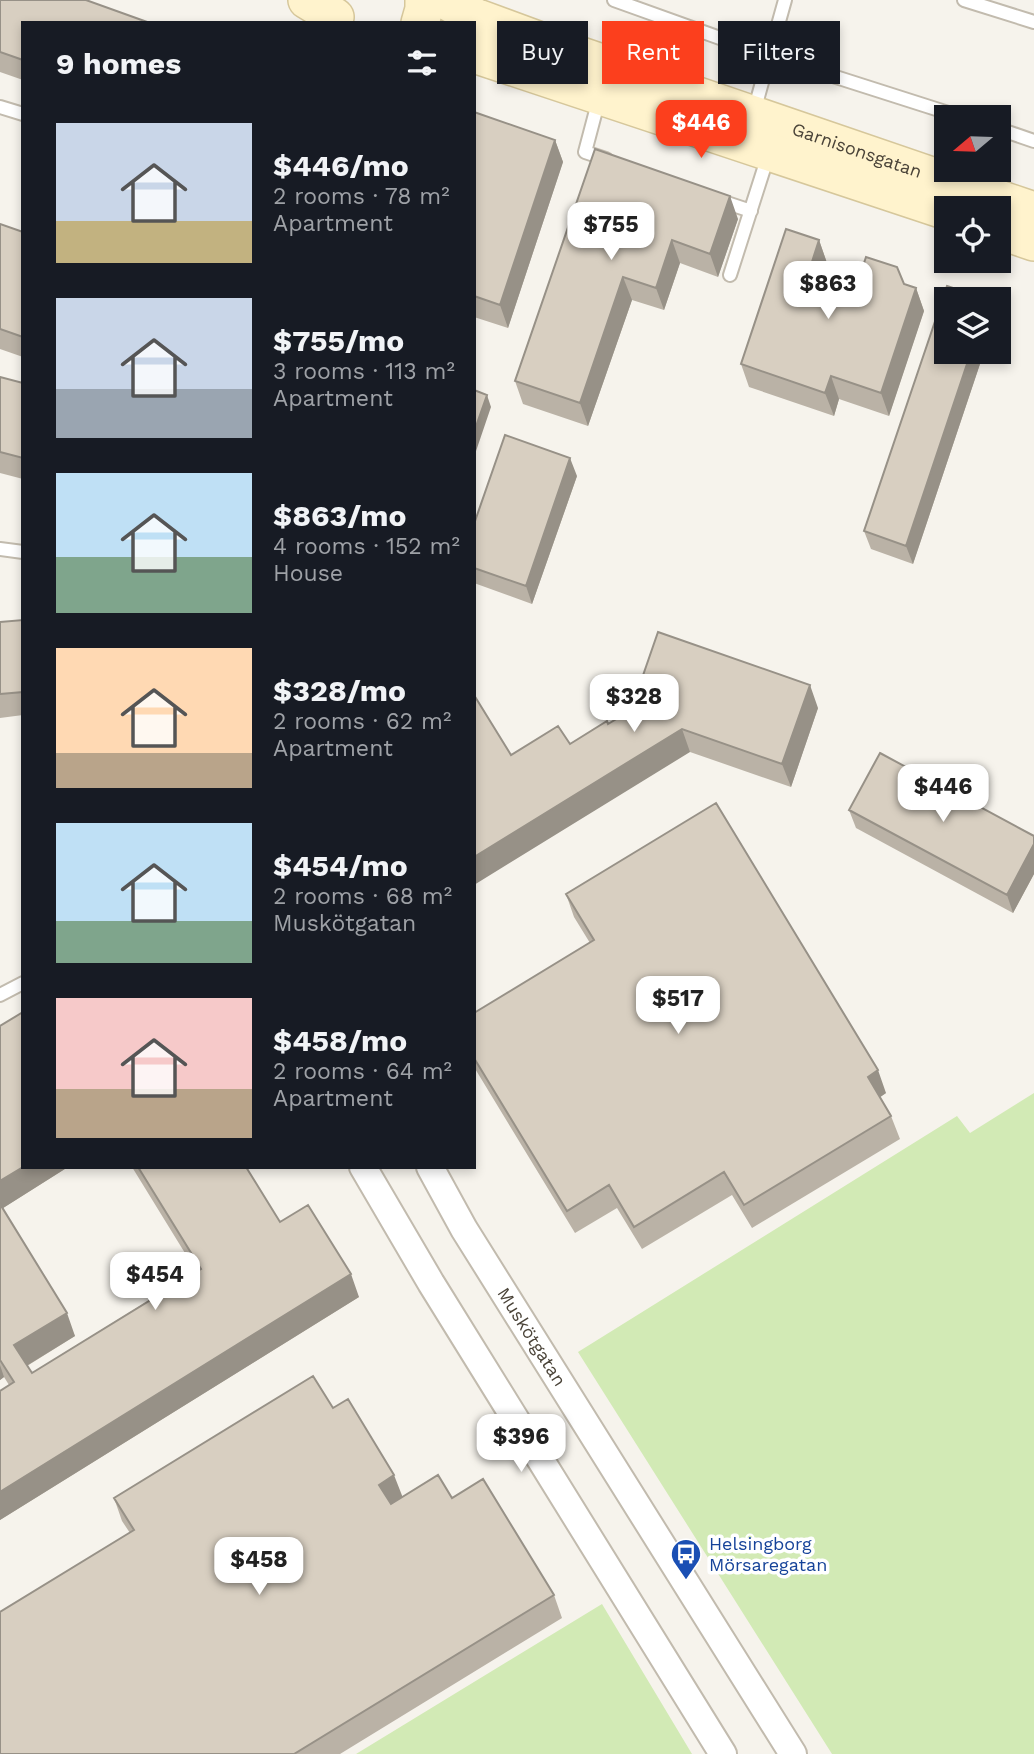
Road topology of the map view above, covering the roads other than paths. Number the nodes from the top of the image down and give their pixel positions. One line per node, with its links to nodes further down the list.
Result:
1 (424, 0): 6 (street)
2 (445, 0): 17 (street, Garnisonsgatan)
3 (614, 0): 9 (lane)
4 (785, 0): 7 (lane)
5 (964, 0): 8 (lane)
6 (421, 21)
7 (779, 21)
8 (1034, 22)
9 (718, 37)
10 (476, 55): 13 (street, Garnisonsgatan)
11 (840, 78): 15 (lane)
12 (762, 84): 17 (lane)
13 (600, 96): 20 (street, Garnisonsgatan); 21 (lane)
14 (0, 107): 16 (lane)
15 (934, 108)
16 (21, 113)
17 (754, 115): 25 (street, Garnisonsgatan)
18 (1012, 134): 19 (lane)
19 (1034, 141)
20 (769, 152): 23 (street, Garnisonsgatan); 24 (lane)
21 (623, 166)
22 (700, 193): 24 (lane)
23 (934, 207)
24 (751, 211): 28 (lane)
25 (1034, 211)
26 (1011, 234): 27 (street)
27 (1034, 242)
28 (730, 275)
29 (0, 549): 30 (lane)
30 (21, 552)
31 (21, 984): 32 (lane)
32 (0, 995)
33 (364, 1169): 35 (street)
34 (431, 1169): 36 (street, Muskötgatan)
35 (723, 1754)
36 (793, 1754)

